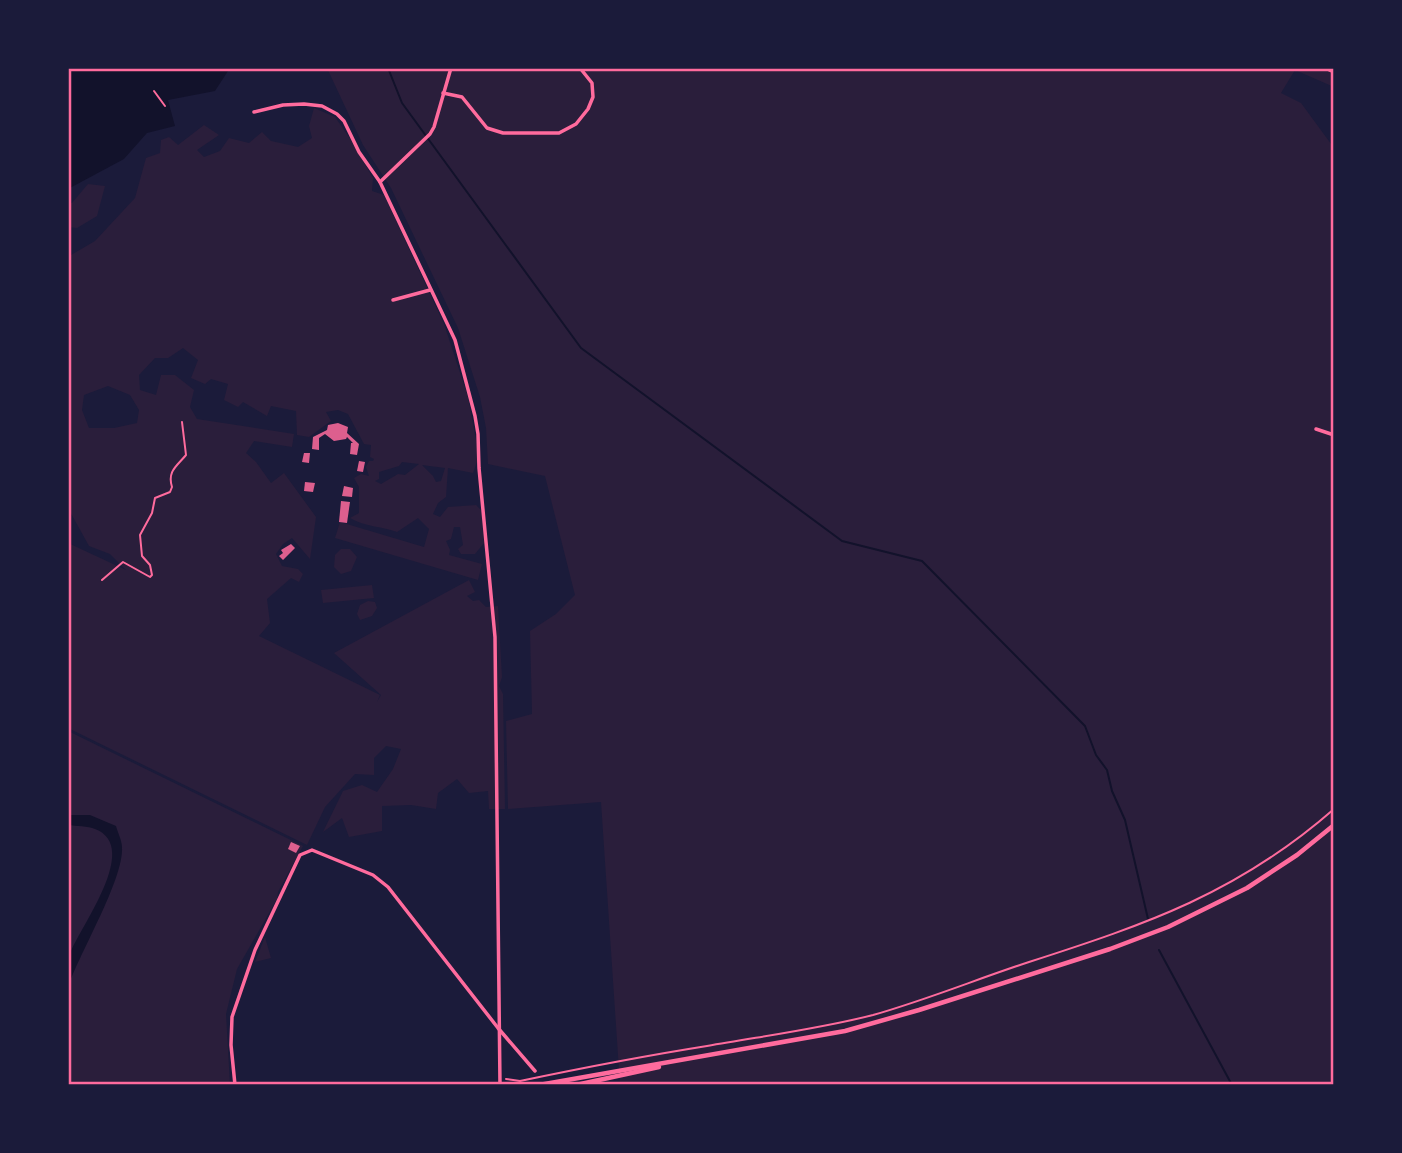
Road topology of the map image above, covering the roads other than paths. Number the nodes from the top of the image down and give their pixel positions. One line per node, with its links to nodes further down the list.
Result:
1 (451, 68): 5 (street)
2 (580, 68): 5 (street)
3 (1325, 68): 4 (street)
4 (1334, 72)
5 (443, 93): 7 (street)
6 (254, 112): 7 (street)
7 (380, 182): 8 (street)
8 (430, 290): 9 (street); 13 (street)
9 (393, 300)
10 (1316, 429): 11 (street)
11 (1334, 436)
12 (1334, 825): 14 (main road)
13 (498, 1028): 15 (street); 16 (street); 17 (street)
14 (680, 1061): 18 (main road); 19 (main road)
15 (535, 1071)
16 (500, 1082)
17 (235, 1085)
18 (539, 1085)
19 (576, 1085)

